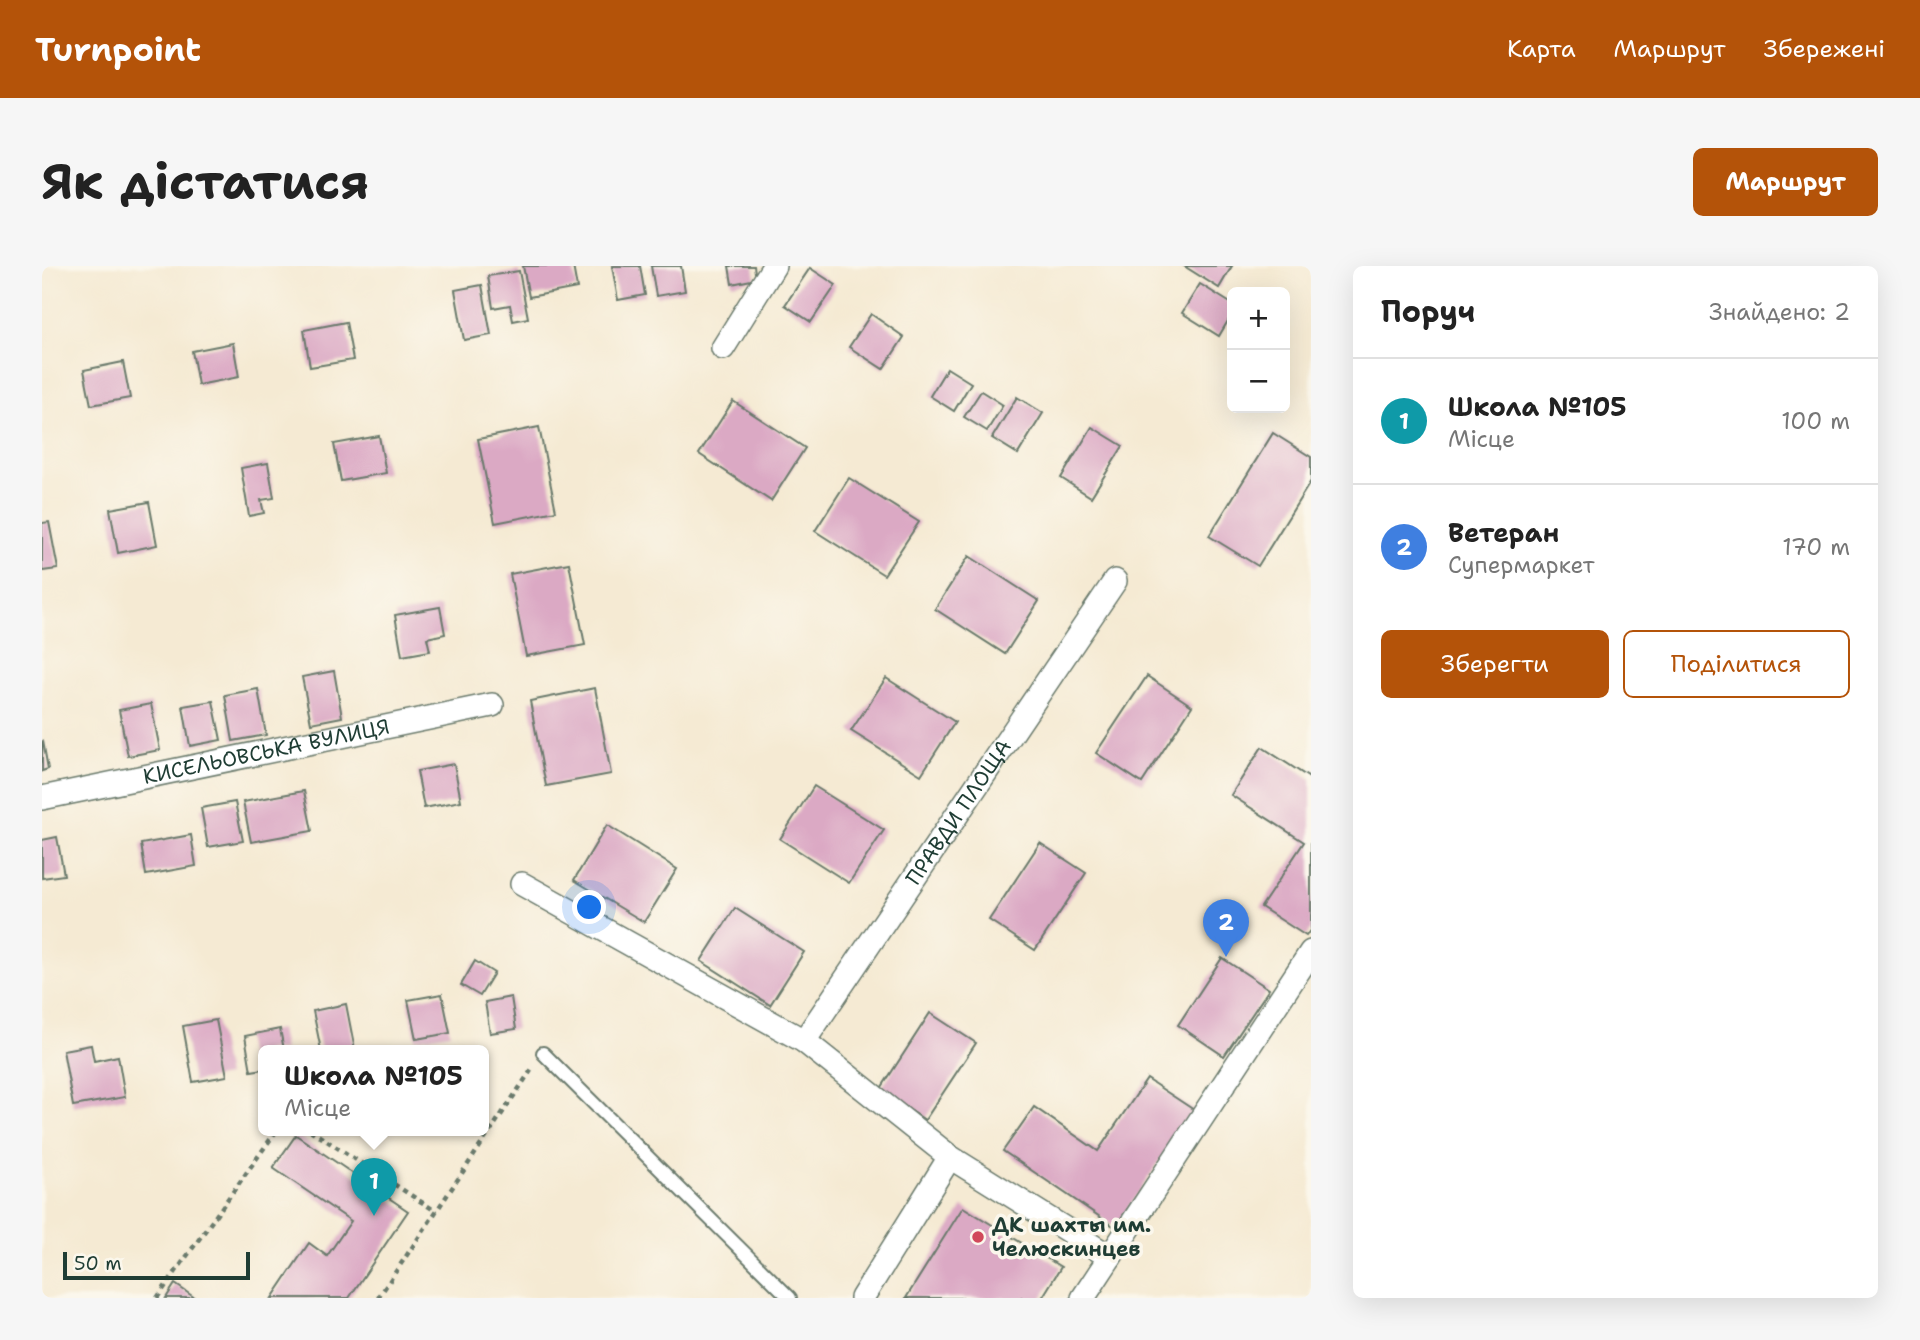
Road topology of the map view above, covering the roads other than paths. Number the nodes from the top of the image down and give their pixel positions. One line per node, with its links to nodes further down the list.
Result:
1 (774, 266): 2 (street)
2 (723, 348)
3 (1115, 581): 8 (street, ПРАВДИ ПЛОЩА)
4 (492, 705): 5 (street, КИСЕЛЬОВСЬКА ВУЛИЦЯ)
5 (42, 798)
6 (522, 884): 8 (street)
7 (1311, 951): 11 (street)
8 (804, 1041): 10 (street)
9 (543, 1053): 12 (lane)
10 (950, 1157): 11 (street); 13 (street)
11 (1110, 1257): 14 (street)
12 (790, 1298)
13 (862, 1298)
14 (1083, 1298)

